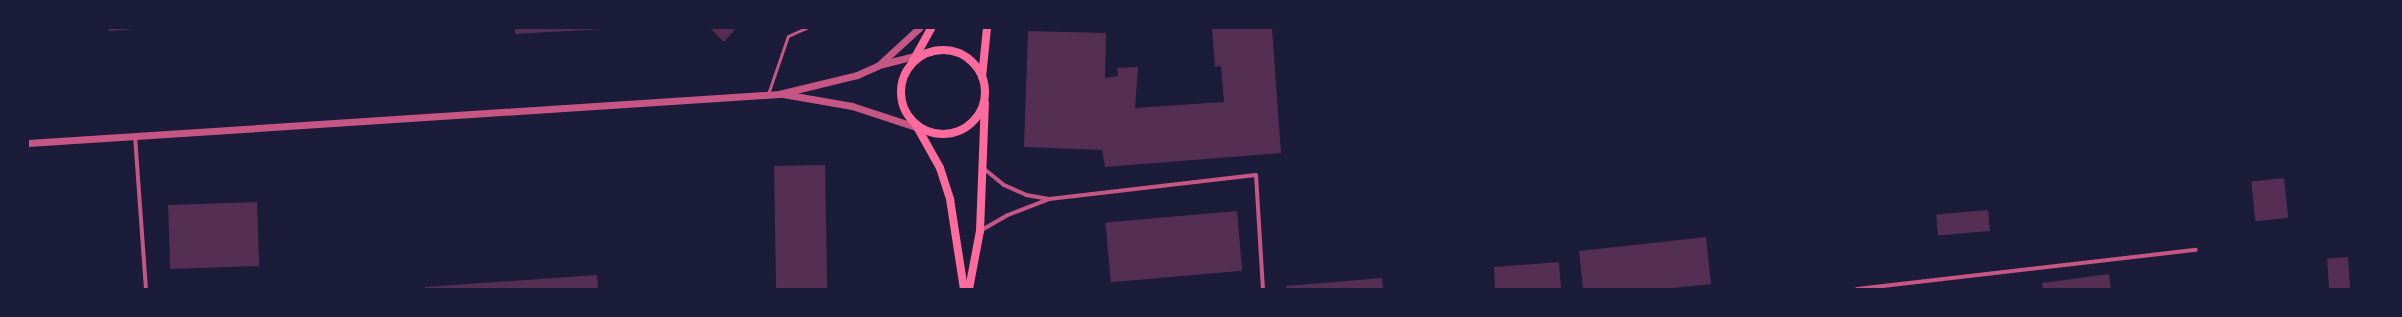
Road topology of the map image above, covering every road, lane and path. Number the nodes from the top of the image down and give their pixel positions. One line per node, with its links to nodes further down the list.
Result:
1 (806, 28): 10 (lane)
2 (919, 28): 7 (street)
3 (931, 28): 6 (main road)
4 (987, 28): 9 (main road)
5 (938, 50): 6 (street); 8 (main road); 9 (main road)
6 (916, 55): 7 (street); 8 (main road)
7 (879, 65): 11 (street)
8 (907, 71): 13 (main road)
9 (982, 77): 12 (main road)
10 (768, 94): 11 (street); 16 (street)
11 (779, 94): 14 (street)
12 (985, 95): 15 (main road); 18 (main road)
13 (912, 120): 14 (main road); 15 (main road)
14 (918, 128): 15 (street); 23 (main road)
15 (931, 132)
16 (135, 136): 17 (street); 22 (street)
17 (28, 143)
18 (983, 168): 19 (street); 20 (main road)
19 (1049, 199): 20 (street); 25 (street)
20 (980, 231): 24 (main road)
21 (2196, 250): 26 (street)
22 (146, 289)
23 (964, 289)
24 (969, 289)
25 (1263, 289)
26 (1858, 289)

